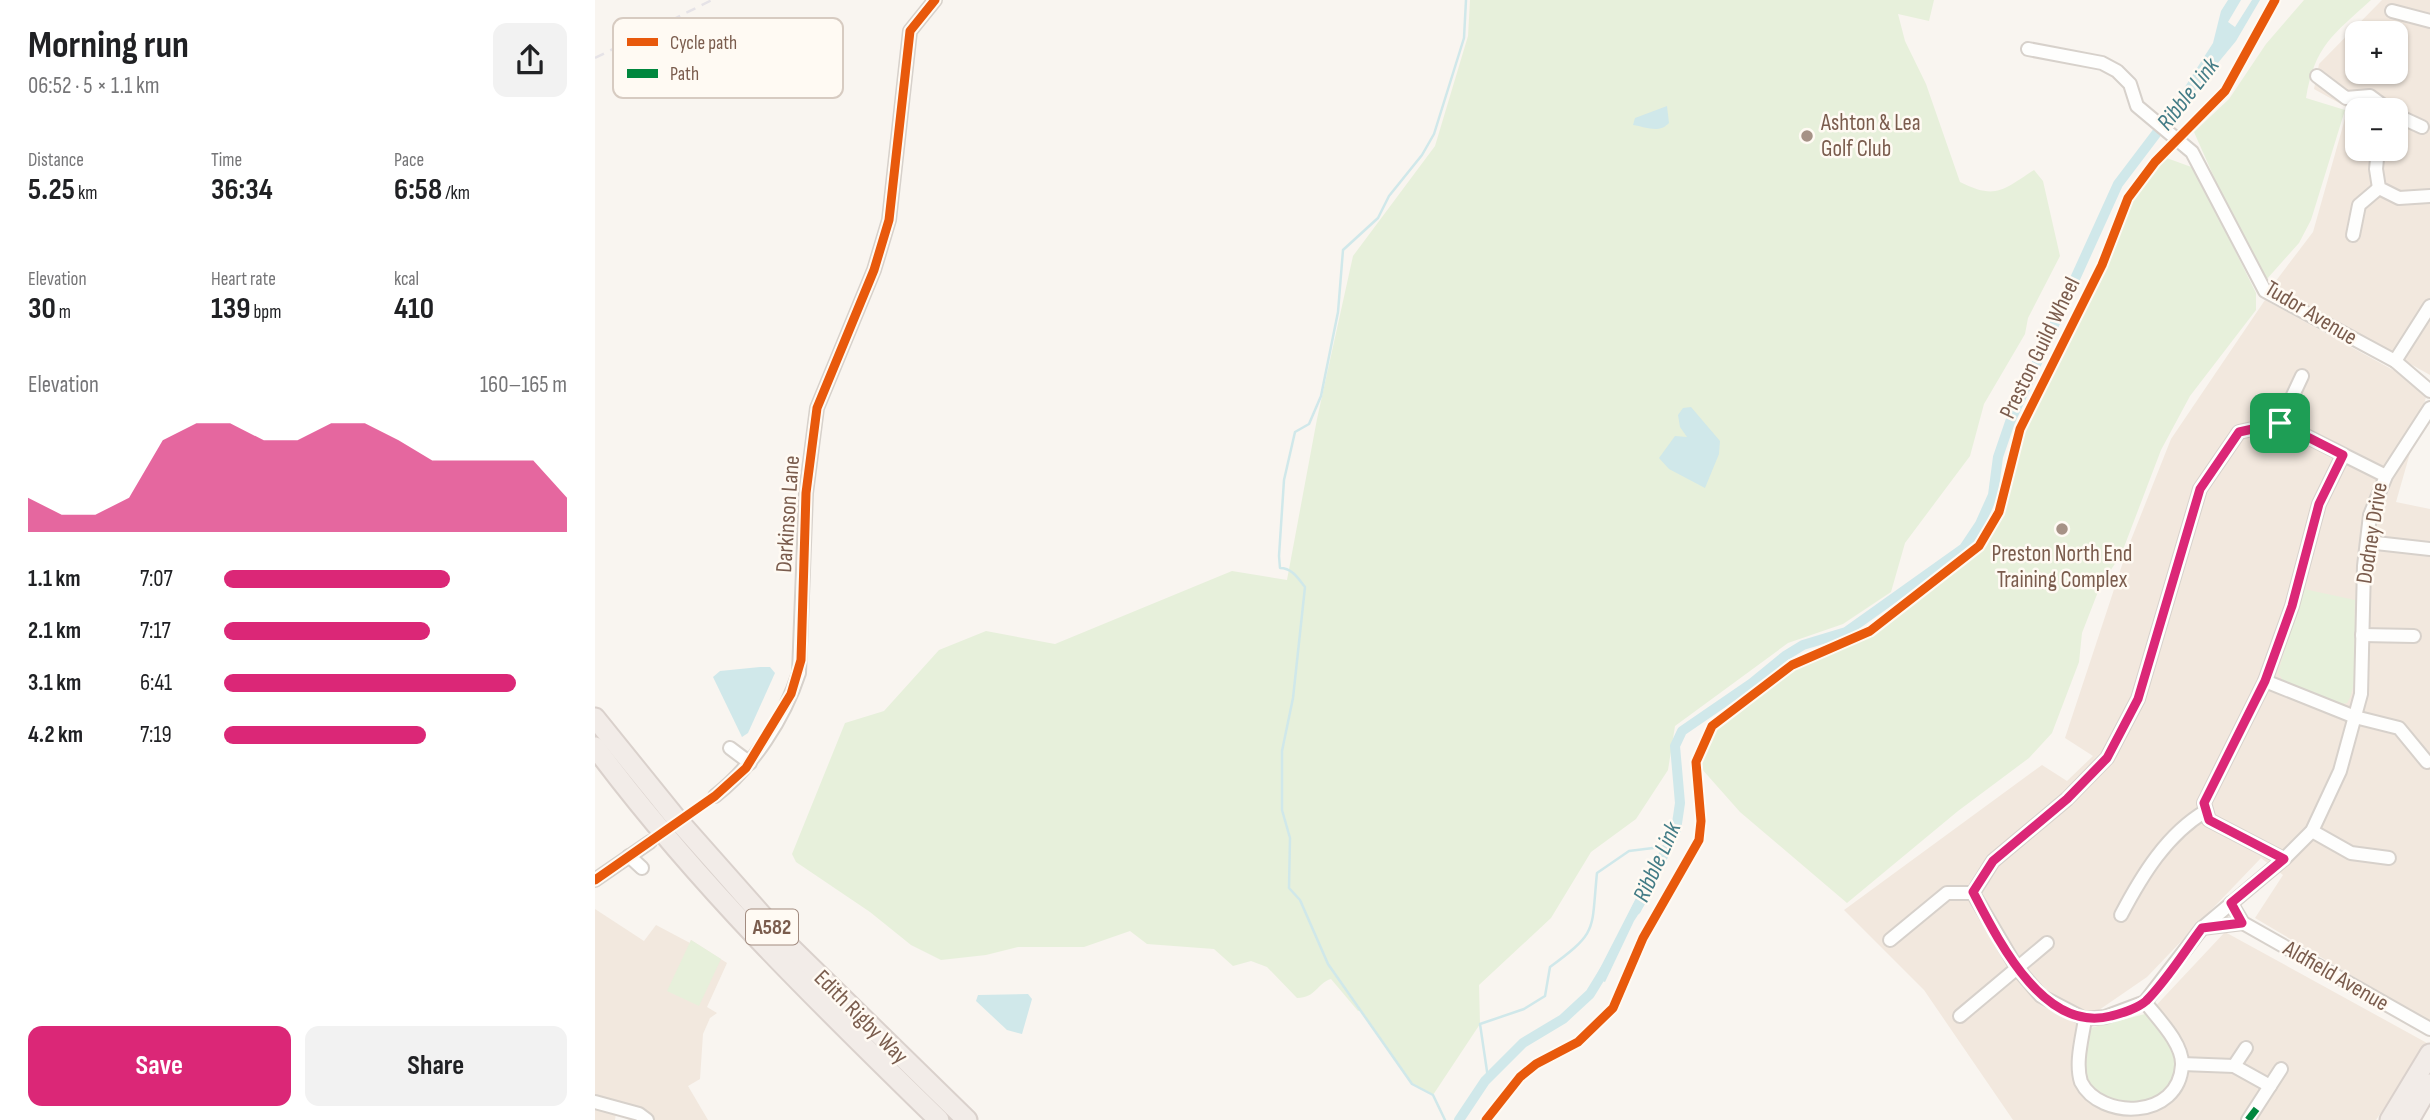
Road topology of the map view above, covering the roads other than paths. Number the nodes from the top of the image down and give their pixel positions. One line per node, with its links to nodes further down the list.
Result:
1 (935, 0): 32 (street, Darkinson Lane)
2 (2392, 11): 3 (street)
3 (2430, 21)
4 (2028, 49): 16 (street, Tudor Avenue)
5 (2317, 76): 7 (street)
6 (2346, 98): 8 (street)
7 (2346, 98)
8 (2373, 98)
9 (2408, 122): 10 (street)
10 (2422, 127)
11 (2377, 161): 12 (street)
12 (2379, 188): 13 (street); 14 (street)
13 (2430, 196)
14 (2353, 234)
15 (2430, 306): 16 (street)
16 (2395, 361): 18 (street, Tudor Avenue)
17 (2302, 376): 20 (street)
18 (2430, 391)
19 (2430, 408): 22 (street)
20 (2280, 423): 21 (street, Dodney Drive); 43 (street)
21 (2343, 455): 22 (street, Dodney Drive); 27 (street)
22 (2386, 476): 23 (street, Dodney Drive)
23 (2367, 542): 24 (street); 25 (street, Dodney Drive)
24 (2430, 549)
25 (2362, 635): 26 (street); 28 (street, Dodney Drive)
26 (2414, 636)
27 (2265, 681): 28 (street); 35 (street)
28 (2355, 717): 33 (street); 36 (street, Dodney Drive)
29 (595, 718): 66 (highway, Edith Rigby Way / A582)
30 (595, 747): 65 (highway, Edith Rigby Way / A582)
31 (730, 748): 32 (street)
32 (750, 762): 34 (street, Darkinson Lane)
33 (2427, 762)
34 (715, 796)
35 (2206, 811): 40 (street); 45 (street)
36 (2312, 831): 39 (street); 40 (street, Dodney Drive)
37 (650, 842): 38 (street)
38 (629, 856): 41 (street); 42 (street)
39 (2389, 858)
40 (2284, 859): 44 (street, Dodney Drive)
41 (642, 868)
42 (595, 880)
43 (1973, 892): 48 (street); 50 (street)
44 (2231, 903): 46 (street); 47 (street, Dodney Drive)
45 (2122, 915)
46 (2242, 923): 47 (street); 54 (street, Aldfield Avenue)
47 (2202, 928): 51 (street, Dodney Drive)
48 (1890, 940)
49 (2047, 943): 50 (street)
50 (2017, 968): 52 (street); 53 (street)
51 (2145, 1002): 53 (street); 57 (street)
52 (1960, 1016)
53 (2085, 1019): 63 (street)
54 (2430, 1029)
55 (2246, 1048): 58 (street)
56 (2430, 1054): 68 (highway)
57 (2182, 1064): 58 (street); 63 (street)
58 (2234, 1066): 61 (street)
59 (2281, 1069): 61 (street)
60 (2430, 1084): 69 (highway)
61 (2270, 1086): 67 (street)
62 (595, 1102): 64 (street)
63 (2133, 1119)
64 (647, 1120)
65 (939, 1120)
66 (967, 1120)
67 (2248, 1120)
68 (2390, 1120)
69 (2409, 1120)

